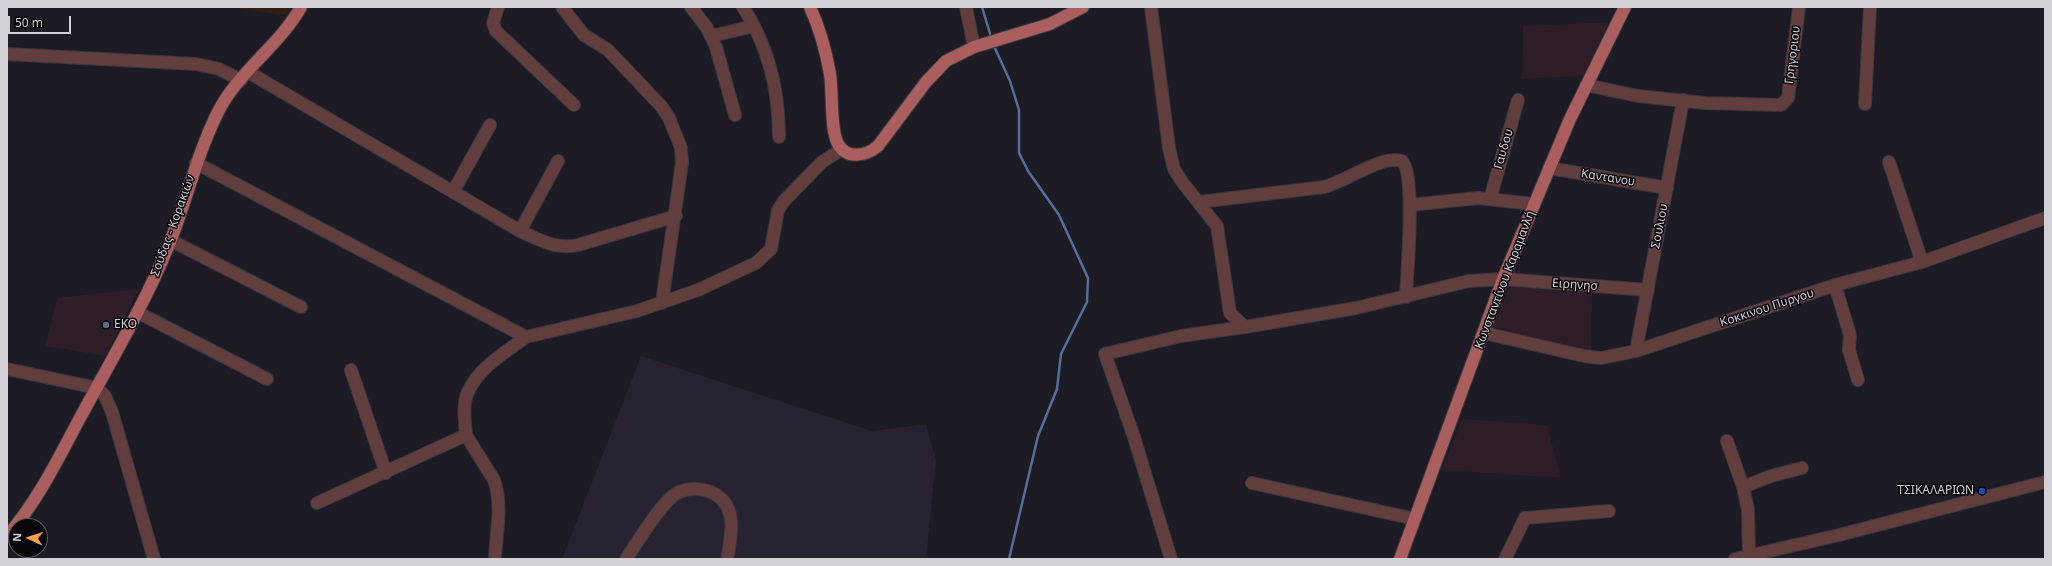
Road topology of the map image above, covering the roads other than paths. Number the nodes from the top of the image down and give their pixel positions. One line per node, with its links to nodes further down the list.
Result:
1 (301, 7): 17 (main road, Σούδας - Κορακιών)
2 (498, 7): 22 (street)
3 (562, 7): 37 (street)
4 (691, 7): 14 (street)
5 (743, 7): 13 (street)
6 (810, 7): 26 (main road)
7 (966, 7): 15 (street)
8 (1083, 7): 15 (main road)
9 (1152, 7): 34 (street)
10 (1625, 7): 18 (main road, Κωνσταντίνου Καραμανλή)
11 (1799, 7): 20 (street, Γρηγοριου)
12 (1870, 7): 21 (street)
13 (754, 26): 14 (street); 25 (street)
14 (711, 36): 23 (street)
15 (978, 46): 26 (main road)
16 (7, 54): 17 (street)
17 (244, 76): 29 (main road, Σούδας - Κορακιών); 32 (street)
18 (1586, 85): 20 (street); 30 (main road, Κωνσταντίνου Καραμανλή)
19 (1518, 100): 33 (street, Γαυδου)
20 (1683, 100): 31 (street, Σουλιου)
21 (1865, 104)
22 (574, 105)
23 (735, 116)
24 (490, 125): 32 (street)
25 (779, 137)
26 (842, 149): 46 (street)
27 (558, 161): 39 (street)
28 (1889, 162): 41 (street)
29 (196, 163): 40 (main road, Σούδας - Κορακιών); 51 (street)
30 (1549, 168): 31 (street, Καντανου); 35 (main road, Κωνσταντίνου Καραμανλή)
31 (1667, 188): 44 (street, Σουλιου)
32 (453, 192): 39 (street)
33 (1490, 199): 35 (street); 36 (street)
34 (1200, 202): 36 (street); 49 (street)
35 (1534, 204): 42 (main road, Κωνσταντίνου Καραμανλή)
36 (1410, 205): 45 (street)
37 (676, 216): 39 (street); 46 (street)
38 (2045, 218): 41 (street, Κοκκινου Πυργου)
39 (520, 231)
40 (170, 240): 47 (street); 48 (main road, Σούδας - Κορακιών)
41 (1922, 262): 43 (street, Κοκκινου Πυργου)
42 (1503, 279): 44 (street, Ειρηνησ); 45 (street, Ειρηνησ); 50 (main road, Κωνσταντίνου Καραμανλή)
43 (1835, 285): 52 (street, Κοκκινου Πυργου); 56 (street)
44 (1648, 290): 52 (street, Σουλιου)
45 (1406, 297): 49 (street, Ειρηνησ)
46 (662, 303): 51 (street)
47 (301, 307)
48 (137, 312): 55 (street); 57 (main road, Σούδας - Κορακιών)
49 (1245, 327): 74 (street, Ειρηνησ)
50 (1484, 333): 52 (street, Κοκκινου Πυργου); 67 (main road, Κωνσταντίνου Καραμανλή)
51 (526, 337): 58 (street)
52 (1636, 351)
53 (7, 369): 57 (street)
54 (351, 370): 61 (street)
55 (267, 379)
56 (1858, 380)
57 (97, 388): 68 (main road, Σούδας - Κορακιών); 70 (street)
58 (466, 435): 61 (street); 71 (street)
59 (1727, 441): 64 (street)
60 (1802, 468): 64 (street)
61 (386, 473): 65 (street)
62 (2045, 482): 69 (street)
63 (1252, 483): 67 (street)
64 (1743, 487): 69 (street)
65 (317, 503)
66 (1609, 511): 76 (street)
67 (1415, 519): 75 (main road, Κωνσταντίνου Καραμανλή)
68 (7, 536)
69 (1749, 556): 77 (street)
70 (154, 559)
71 (495, 559)
72 (626, 559): 73 (street)
73 (727, 559)
74 (1171, 559)
75 (1400, 559)
76 (1505, 559)
77 (1735, 559)

